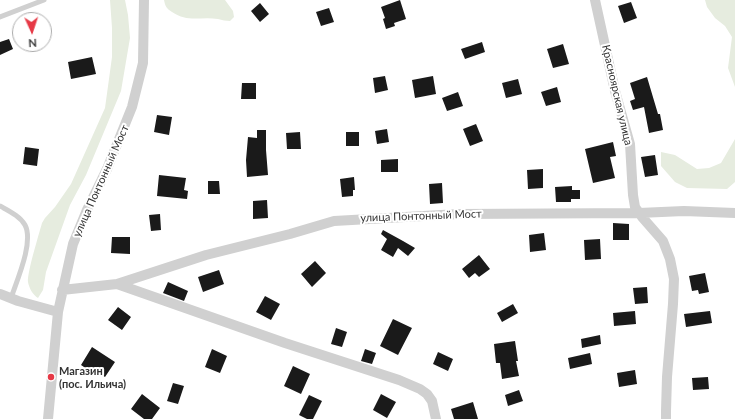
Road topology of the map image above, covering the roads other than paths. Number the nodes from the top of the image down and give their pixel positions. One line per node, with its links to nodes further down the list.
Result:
1 (44, 0): 4 (lane)
2 (144, 0): 9 (street, улица Понтонный Мост)
3 (595, 0): 6 (street, Красноярская улица)
4 (0, 17)
5 (0, 206): 11 (lane)
6 (639, 213): 7 (street, улица Понтонный Мост); 8 (street, улица Понтонный Мост); 15 (street, Красноярская улица)
7 (735, 213)
8 (116, 284): 9 (street, улица Понтонный Мост); 14 (street, улица Понтонный Мост)
9 (62, 290): 12 (street, улица Понтонный Мост)
10 (0, 294): 11 (street)
11 (11, 298): 12 (street)
12 (58, 312): 13 (street, улица Понтонный Мост)
13 (48, 419)
14 (436, 419)
15 (666, 419)

